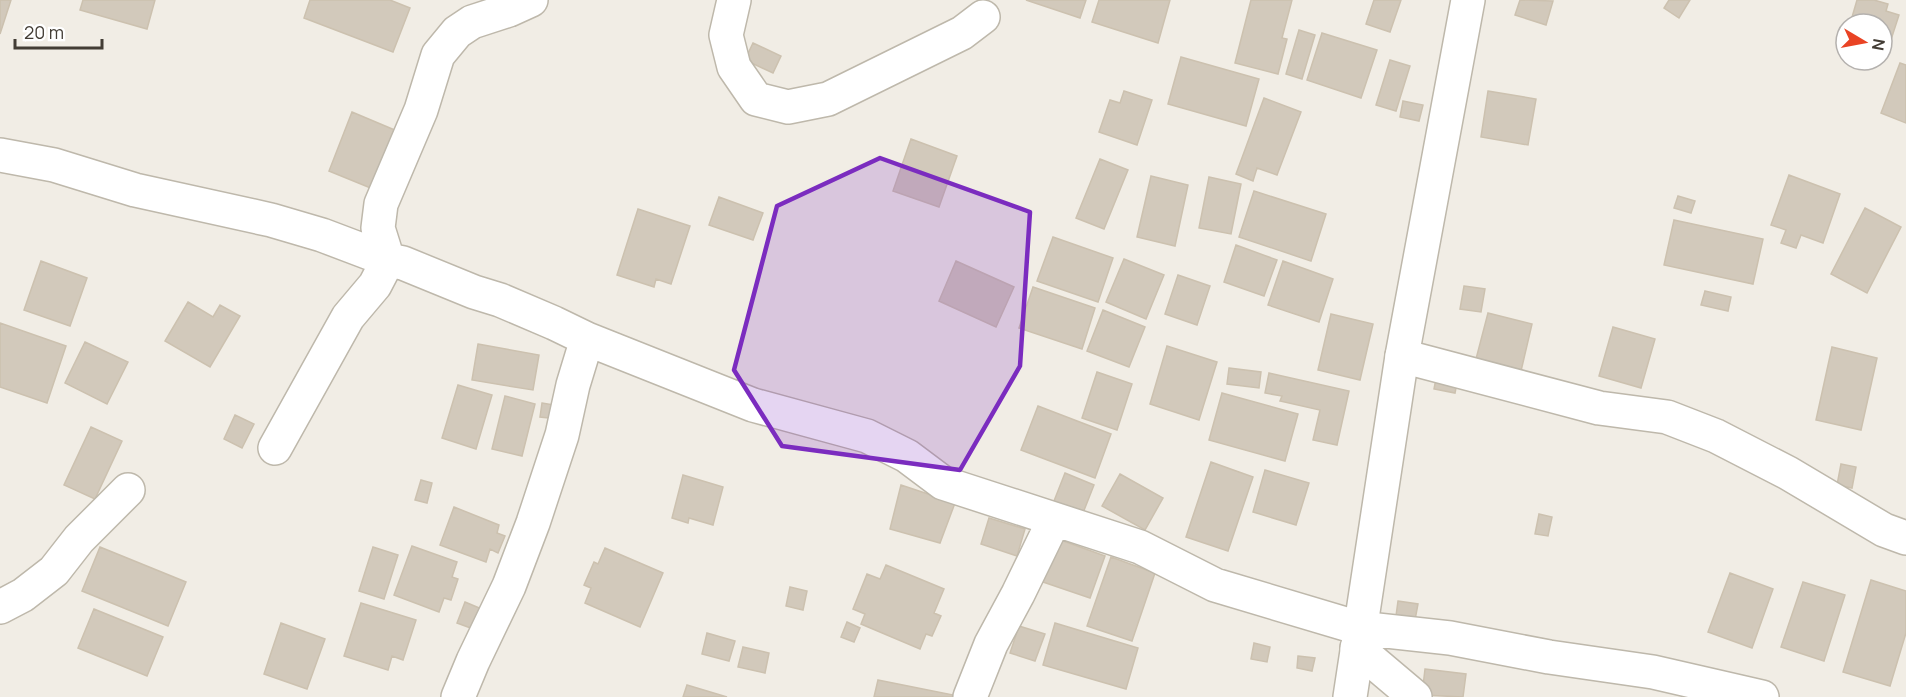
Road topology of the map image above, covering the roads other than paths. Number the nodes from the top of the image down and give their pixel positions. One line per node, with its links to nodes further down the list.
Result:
1 (531, 0): 6 (street)
2 (734, 0): 4 (street)
3 (1468, 0): 8 (street)
4 (983, 17)
5 (0, 155): 6 (street)
6 (388, 260): 7 (street); 9 (street)
7 (587, 339): 11 (street); 16 (street)
8 (1402, 356): 12 (street); 14 (street)
9 (275, 448)
10 (128, 490): 13 (street)
11 (1054, 520): 14 (street); 17 (street)
12 (1906, 538)
13 (0, 607)
14 (1358, 638): 15 (street); 18 (street); 19 (street)
15 (1754, 696)
16 (458, 697)
17 (970, 697)
18 (1350, 697)
19 (1415, 697)

